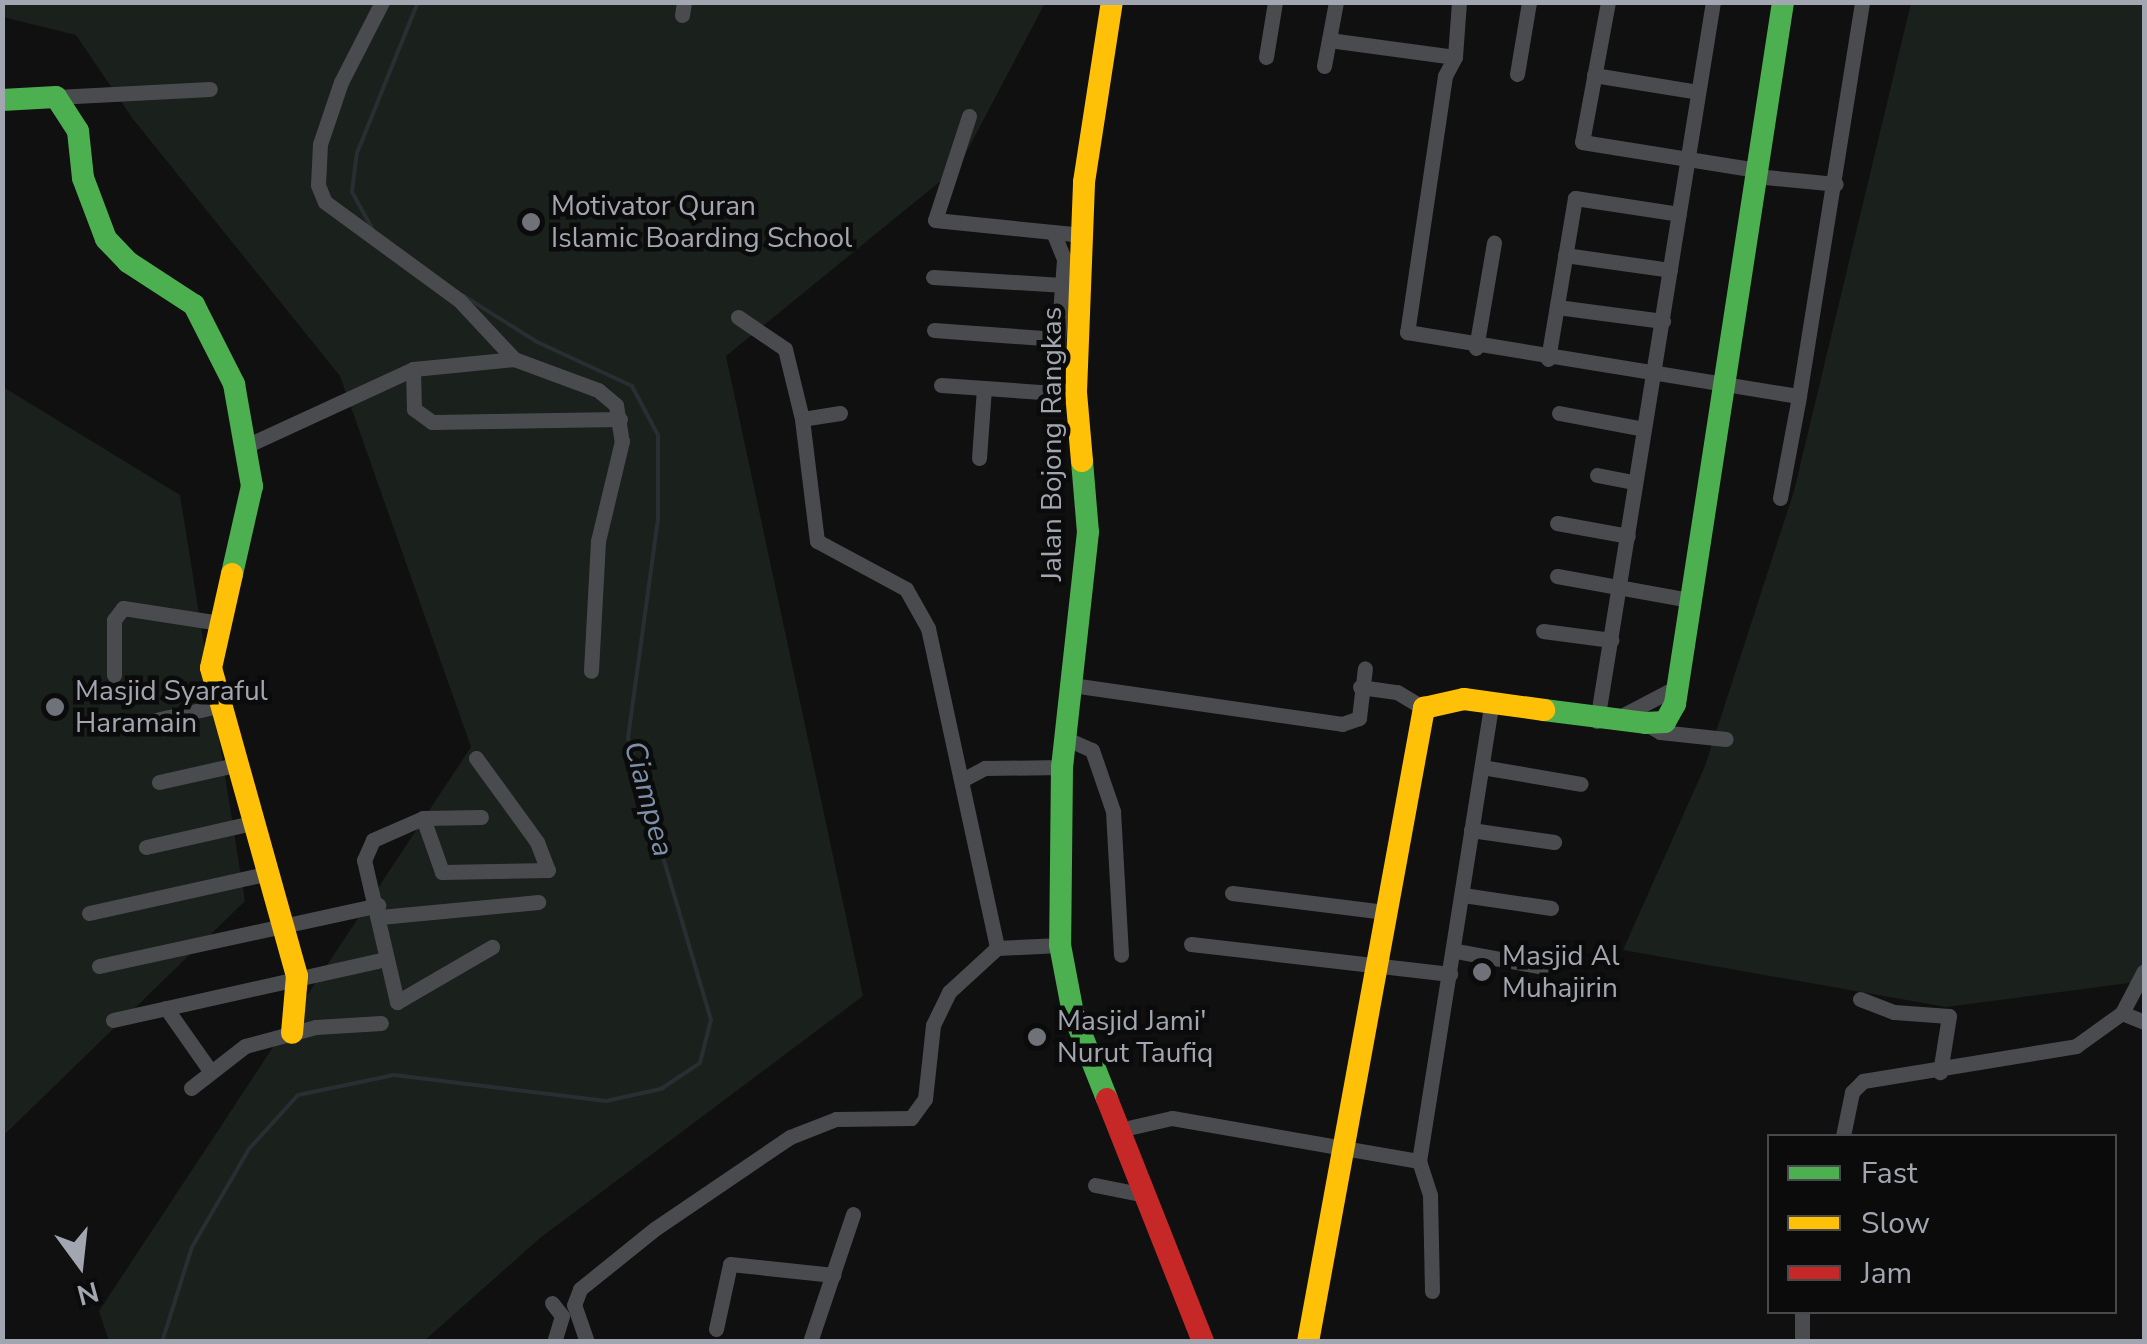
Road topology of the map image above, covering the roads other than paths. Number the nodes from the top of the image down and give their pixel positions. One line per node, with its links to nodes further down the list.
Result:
1 (382, 2): 40 (street)
2 (1112, 2): 28 (street, Jalan Bojong Rangkas)
3 (1275, 2): 13 (street)
4 (1336, 2): 12 (street)
5 (1449, 2): 11 (street)
6 (1528, 2): 16 (street)
7 (1608, 2): 17 (street)
8 (1713, 2): 19 (street)
9 (1783, 2): 24 (street)
10 (1862, 2): 25 (street)
11 (1459, 3): 14 (street)
12 (1330, 40): 14 (street); 15 (street)
13 (1266, 57)
14 (1456, 57): 39 (street)
15 (1324, 66)
16 (1517, 74)
17 (1594, 74): 19 (street); 23 (street)
18 (210, 89): 20 (street)
19 (1698, 92): 23 (street)
20 (56, 98): 21 (street); 53 (street)
21 (2, 100)
22 (969, 116): 27 (street)
23 (1686, 158): 24 (street); 26 (street)
24 (1756, 173): 25 (street); 45 (street)
25 (1836, 184): 47 (street)
26 (1679, 214): 30 (street); 31 (street)
27 (1052, 232): 28 (street); 33 (street)
28 (1082, 234): 69 (street, Jalan Bojong Rangkas)
29 (1494, 244): 39 (street)
30 (1565, 255): 31 (street); 34 (street)
31 (1670, 270): 36 (street)
32 (933, 276): 33 (street)
33 (1062, 286): 38 (street)
34 (1557, 307): 36 (street); 41 (street)
35 (738, 317): 51 (street)
36 (1663, 320): 43 (street)
37 (934, 330): 38 (street)
38 (1058, 339): 46 (street)
39 (1476, 348): 41 (street)
40 (514, 359): 42 (street); 50 (street)
41 (1548, 360): 43 (street)
42 (414, 369): 50 (street); 53 (street)
43 (1653, 377): 45 (street); 52 (street)
44 (940, 385): 46 (street)
45 (1722, 386): 47 (street); 62 (street)
46 (984, 388): 54 (street)
47 (1800, 396): 57 (street)
48 (840, 412): 51 (street)
49 (1558, 414): 52 (street)
50 (620, 419): 67 (street)
51 (802, 420): 84 (street)
52 (1644, 428): 56 (street)
53 (250, 444): 63 (street)
54 (979, 458)
55 (1597, 475): 56 (street)
56 (1634, 482): 59 (street)
57 (1780, 498)
58 (1557, 523): 59 (street)
59 (1628, 536): 61 (street)
60 (1556, 576): 61 (street)
61 (1620, 588): 62 (street); 65 (street)
62 (1689, 600): 71 (street)
63 (220, 623): 68 (street); 73 (street)
64 (1543, 630): 65 (street)
65 (1610, 640): 75 (street)
66 (1365, 668): 70 (street)
67 (591, 671)
68 (114, 675)
69 (1072, 685): 70 (street); 78 (street, Jalan Bojong Rangkas)
70 (1360, 687): 74 (street)
71 (1677, 687): 75 (street); 77 (street)
72 (1491, 704): 74 (street); 75 (street); 83 (street)
73 (218, 706): 76 (street); 81 (street)
74 (1424, 708): 99 (street)
75 (1605, 721): 77 (street)
76 (150, 722)
77 (1645, 723): 79 (street)
78 (1067, 739): 82 (street, Jalan Bojong Rangkas); 107 (street)
79 (1726, 739)
80 (476, 758): 88 (street)
81 (235, 766): 85 (street); 89 (street)
82 (1062, 767): 84 (street); 103 (street, Jalan Bojong Rangkas)
83 (1482, 767): 86 (street); 90 (street)
84 (964, 780): 105 (street)
85 (159, 782)
86 (1581, 784)
87 (481, 817): 88 (street)
88 (423, 818): 98 (street)
89 (252, 822): 92 (street); 93 (street)
90 (1470, 830): 91 (street); 95 (street)
91 (1554, 842)
92 (146, 847)
93 (269, 873): 100 (street); 101 (street)
94 (1232, 893): 99 (street)
95 (1462, 894): 97 (street); 106 (street)
96 (538, 902): 98 (street)
97 (1551, 908)
98 (379, 911): 101 (street); 104 (street)
99 (1385, 912): 109 (street)
100 (89, 913)
101 (284, 925): 110 (street); 114 (street)
102 (1191, 944): 109 (street)
103 (1060, 945): 105 (street); 125 (street, Jalan Bojong Rangkas)
104 (492, 947)
105 (996, 948): 138 (street)
106 (1456, 952): 111 (street); 113 (street)
107 (1121, 956)
108 (377, 961): 114 (street)
109 (1372, 965): 113 (street); 127 (street)
110 (99, 966)
111 (1544, 967)
112 (2144, 971): 117 (street)
113 (1450, 974): 128 (street)
114 (297, 976): 116 (street); 121 (street)
115 (1860, 1000): 123 (street)
116 (166, 1008): 118 (street); 122 (street)
117 (2122, 1014): 119 (street); 123 (street)
118 (112, 1020)
119 (2144, 1022)
120 (381, 1023): 121 (street)
121 (292, 1034): 122 (street)
122 (212, 1072): 124 (street)
123 (1940, 1072): 126 (street)
124 (191, 1088)
125 (1119, 1130): 127 (street); 130 (street, Jalan Bojong Rangkas)
126 (1843, 1134)
127 (1345, 1144): 128 (street); 141 (street)
128 (1419, 1160): 133 (street)
129 (1095, 1184): 130 (street)
130 (1145, 1194): 140 (street, Jalan Bojong Rangkas)
131 (854, 1214): 132 (street)
132 (833, 1275): 136 (street); 139 (street)
133 (1432, 1291)
134 (552, 1303): 137 (street)
135 (1802, 1314): 142 (street)
136 (716, 1330)
137 (554, 1342)
138 (586, 1342)
139 (810, 1342)
140 (1203, 1342)
141 (1308, 1342)
142 (1802, 1342)

